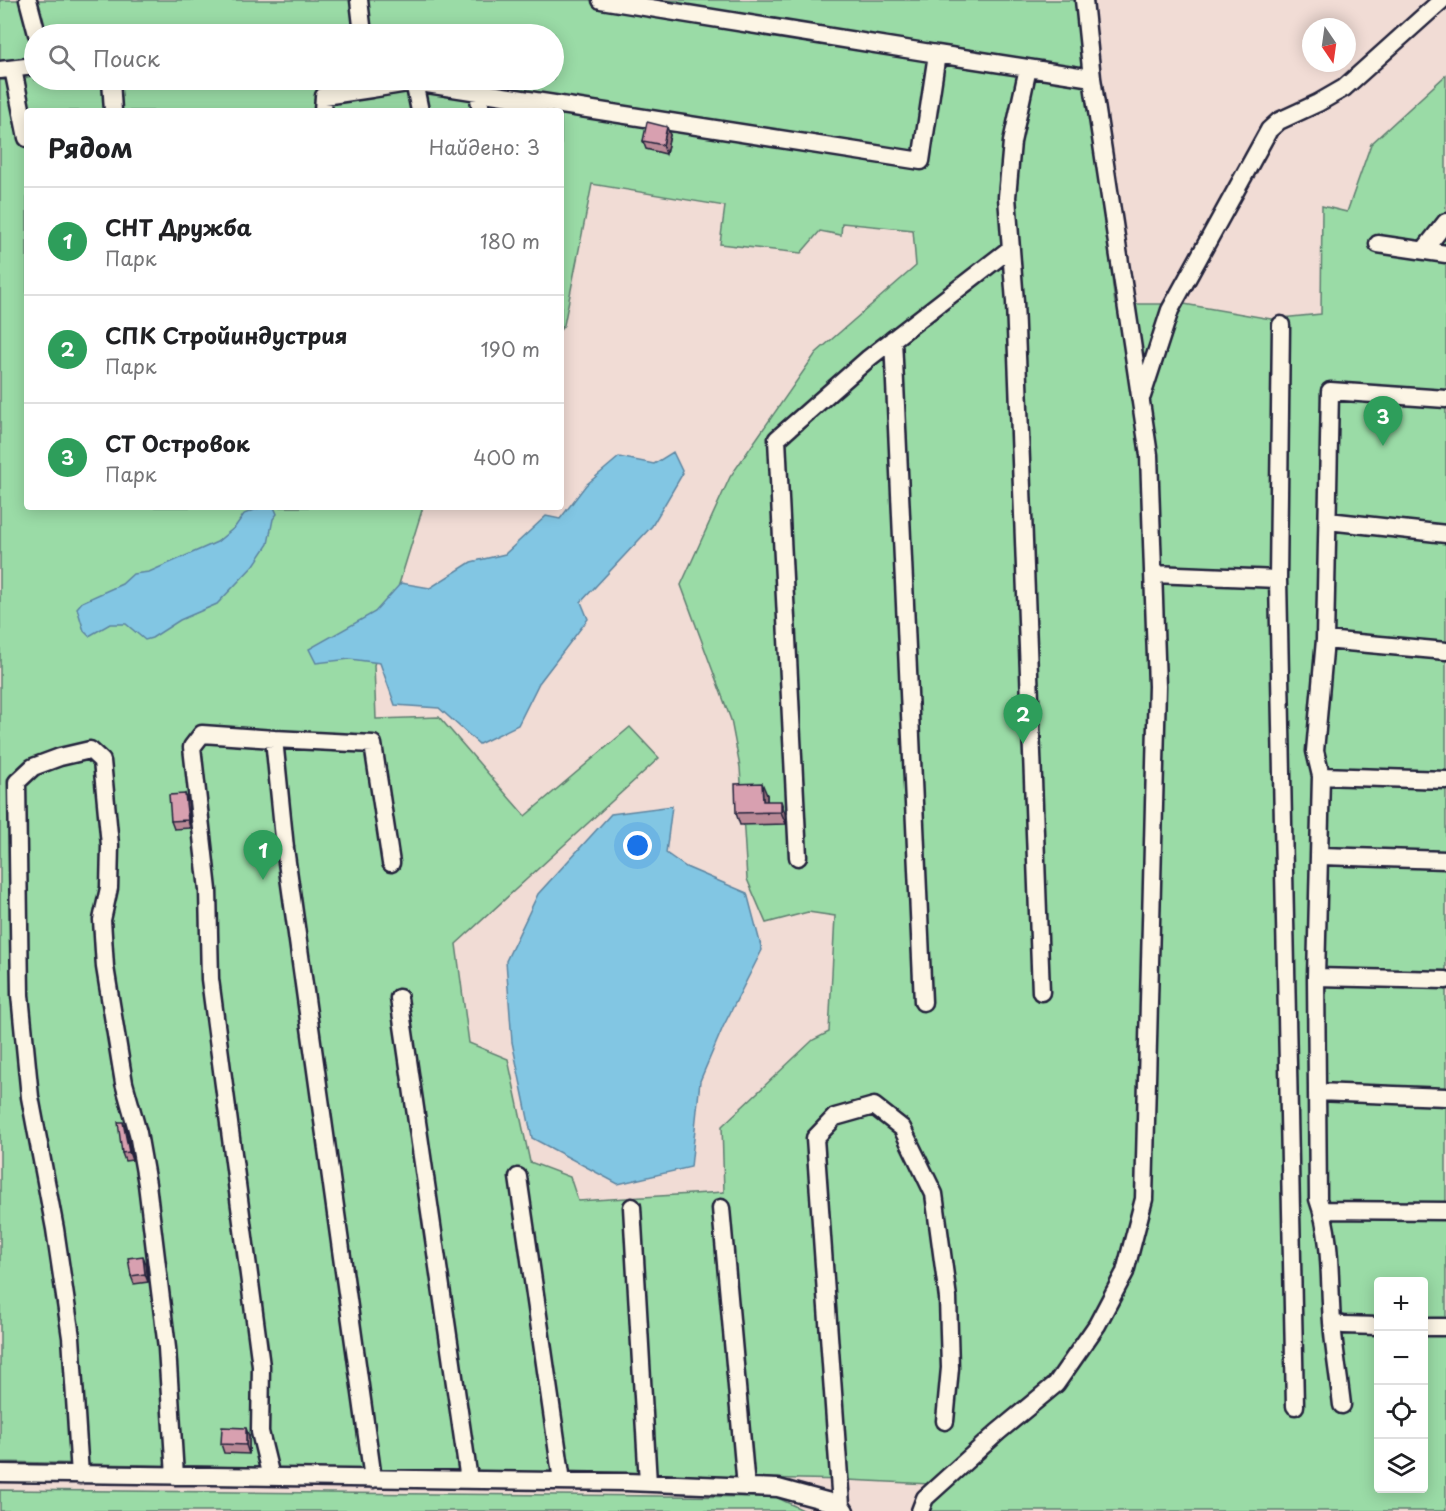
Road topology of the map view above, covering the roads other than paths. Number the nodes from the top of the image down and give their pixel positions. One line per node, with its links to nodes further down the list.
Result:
1 (28, 0): 6 (street)
2 (358, 0): 7 (street)
3 (601, 0): 8 (street)
4 (1084, 0): 12 (street)
5 (1442, 0): 31 (street)
6 (34, 24)
7 (362, 24)
8 (937, 54): 10 (street); 17 (street)
9 (24, 67): 11 (street)
10 (1028, 68): 12 (street); 25 (street)
11 (6, 70): 22 (street)
12 (1092, 78): 31 (street)
13 (112, 90): 18 (street)
14 (347, 90): 19 (street)
15 (416, 90): 20 (street)
16 (465, 90): 17 (street)
17 (478, 92): 21 (street)
18 (113, 108)
19 (323, 108)
20 (419, 108)
21 (481, 108)
22 (24, 128)
23 (1446, 222): 26 (street)
24 (1378, 243): 26 (street)
25 (1011, 248): 29 (street); 47 (street)
26 (1424, 250): 27 (street)
27 (1446, 254)
28 (1281, 326): 35 (street)
29 (893, 339): 42 (street); 49 (street)
30 (1446, 399): 32 (street)
31 (1141, 400): 34 (street)
32 (1328, 521): 33 (street); 36 (street)
33 (1446, 534)
34 (1153, 574): 35 (street); 74 (street)
35 (1278, 579): 62 (street)
36 (1325, 640): 37 (street); 39 (street)
37 (1446, 651)
38 (274, 739): 44 (street); 67 (street); 68 (street)
39 (1322, 776): 40 (street); 41 (street)
40 (1446, 780)
41 (1320, 856): 43 (street); 45 (street)
42 (798, 857)
43 (1446, 860)
44 (391, 863)
45 (1316, 977): 46 (street); 50 (street)
46 (1446, 980)
47 (1041, 992)
48 (399, 998): 69 (street)
49 (923, 1002)
50 (1317, 1092): 51 (street); 55 (street)
51 (1446, 1097)
52 (518, 1177): 70 (street)
53 (632, 1207): 71 (street)
54 (722, 1208): 72 (street)
55 (1322, 1210): 56 (street); 57 (street)
56 (1446, 1211)
57 (1332, 1323): 58 (street); 61 (street)
58 (1374, 1326)
59 (1428, 1327): 60 (street)
60 (1446, 1327)
61 (1342, 1405)
62 (1295, 1406)
63 (945, 1421): 73 (street)
64 (0, 1473): 65 (street)
65 (80, 1474): 66 (street); 66 (street)
66 (175, 1476): 67 (street)
67 (270, 1477): 68 (street)
68 (373, 1479): 69 (street)
69 (469, 1480): 70 (street)
70 (562, 1481): 71 (street)
71 (648, 1483): 72 (street)
72 (746, 1487): 73 (street)
73 (843, 1508)
74 (920, 1511)

